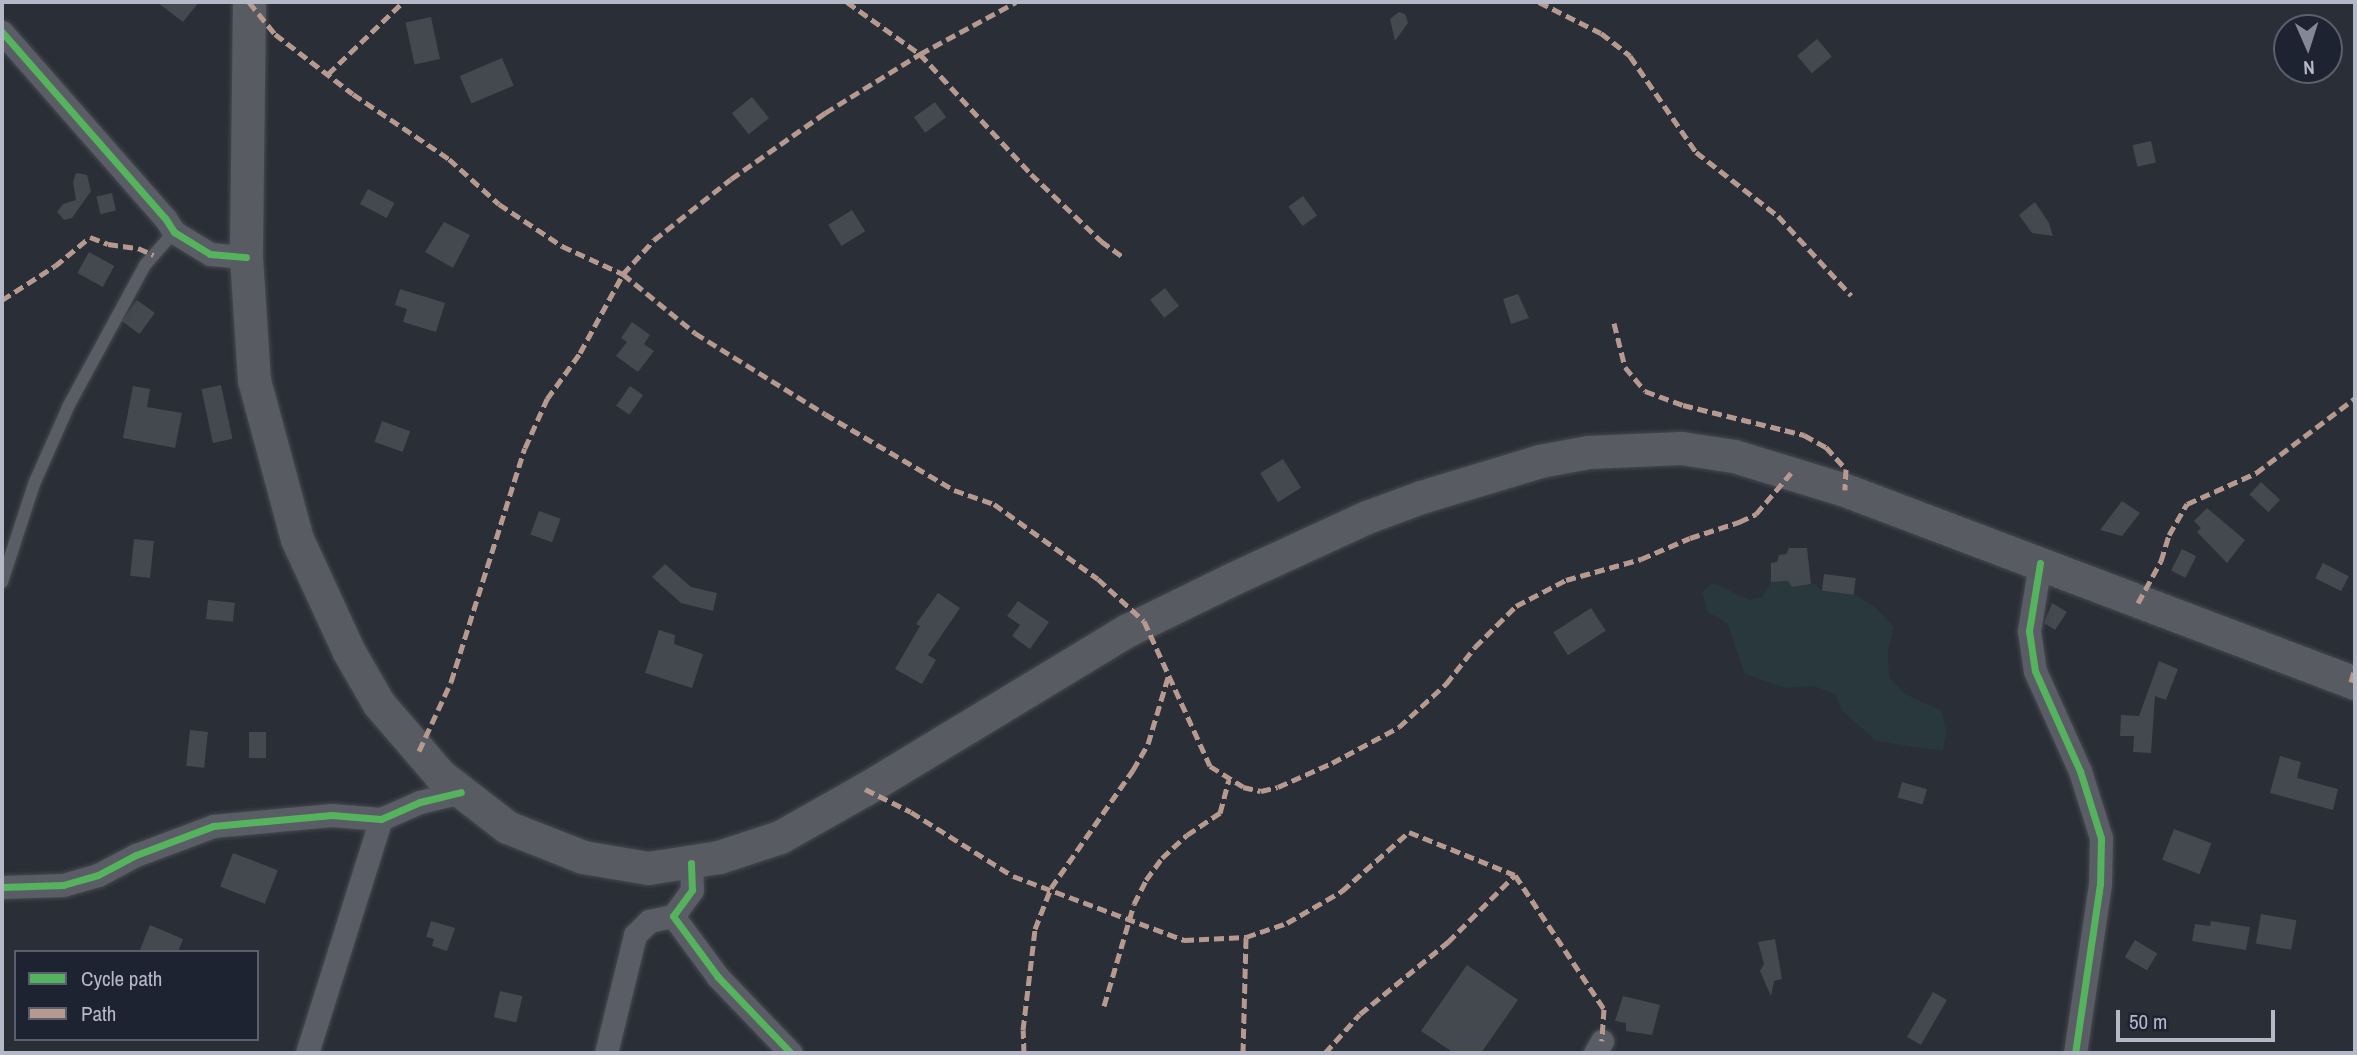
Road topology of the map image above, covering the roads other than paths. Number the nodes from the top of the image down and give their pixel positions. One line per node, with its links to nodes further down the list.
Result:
1 (249, 2): 4 (main road)
2 (2, 32): 3 (street)
3 (174, 232): 4 (street); 6 (lane)
4 (246, 257): 8 (main road)
5 (2040, 563): 7 (main road); 10 (main road); 16 (street)
6 (2, 582)
7 (2355, 683)
8 (461, 792): 9 (street); 10 (main road)
9 (381, 819): 11 (street); 13 (street)
10 (691, 863): 12 (street)
11 (2, 887)
12 (673, 916): 14 (street); 15 (street)
13 (307, 1053)
14 (606, 1053)
15 (790, 1053)
16 (2075, 1053)

